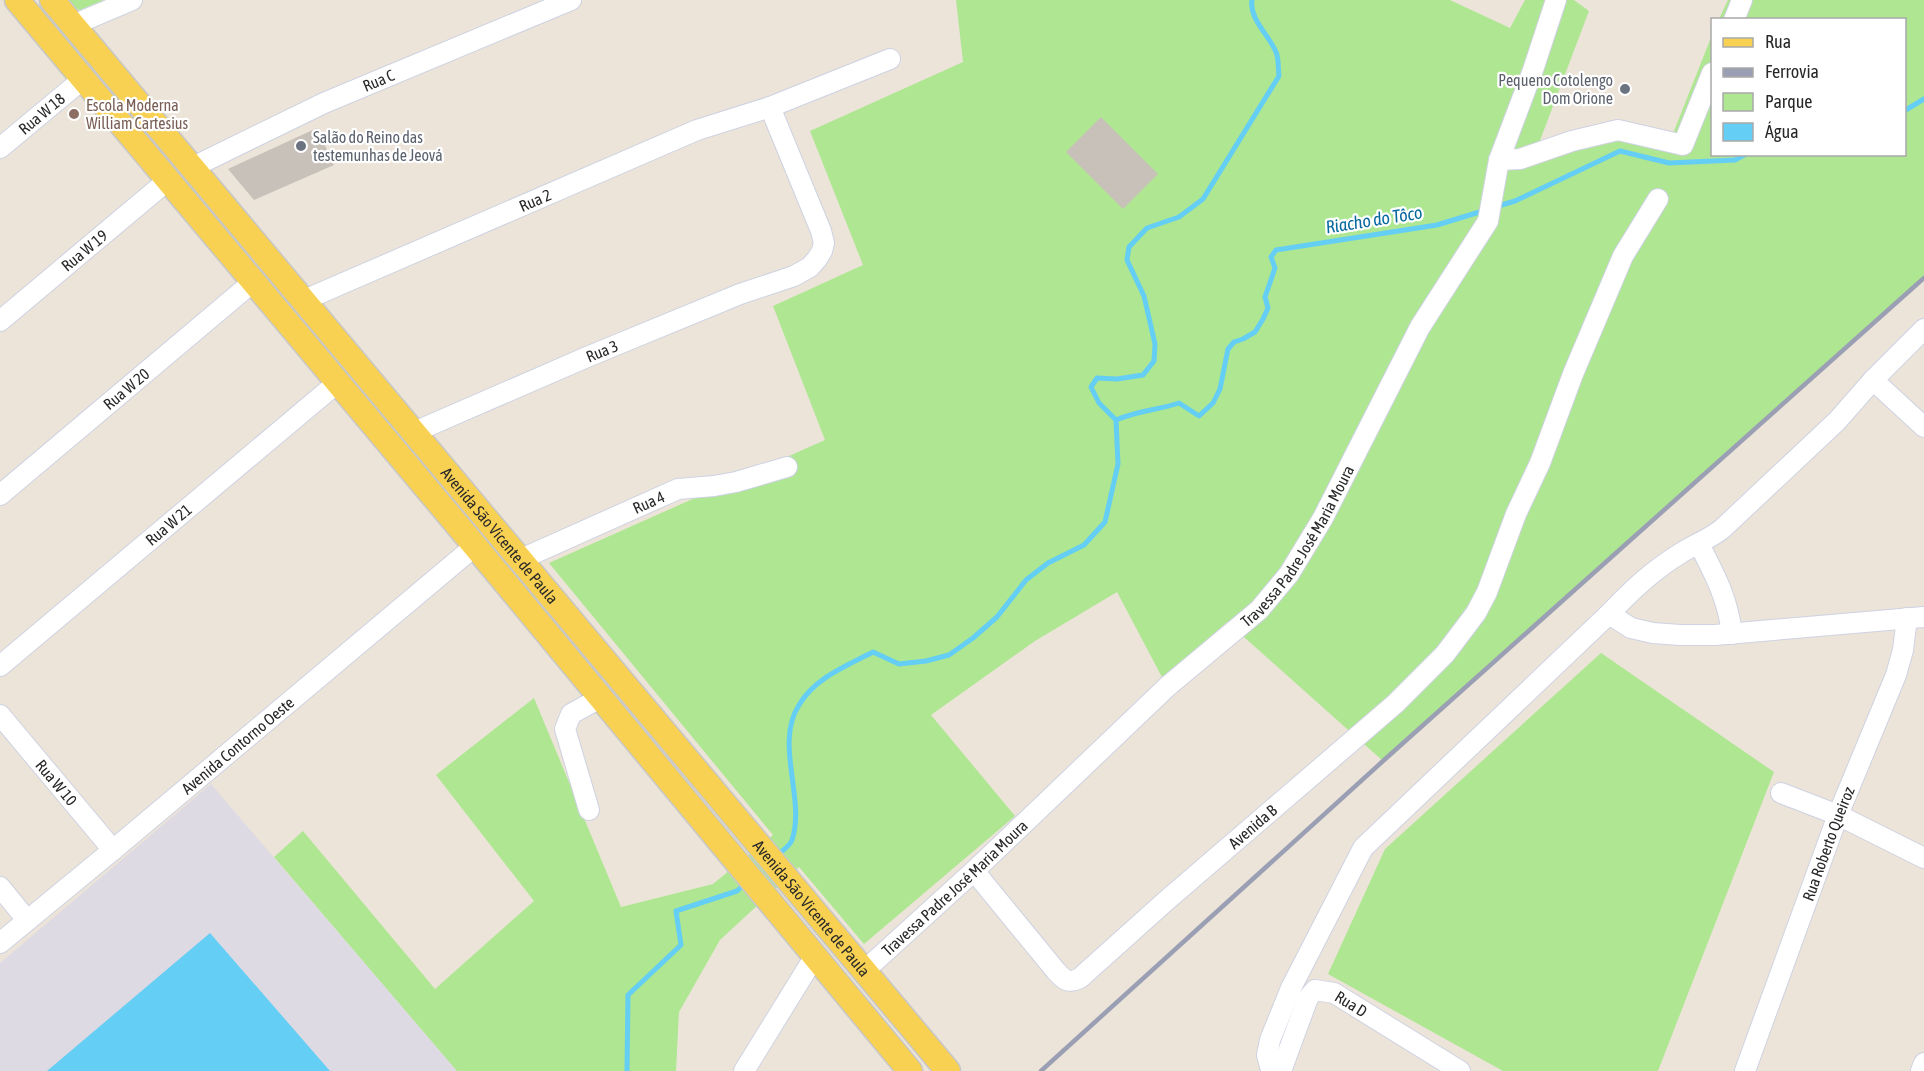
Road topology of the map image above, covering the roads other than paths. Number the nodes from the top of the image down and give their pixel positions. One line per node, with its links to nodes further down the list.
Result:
1 (17, 0): 11 (main road, Avenida São Vicente de Paula)
2 (52, 0): 8 (main road, Avenida São Vicente de Paula)
3 (132, 0): 8 (street)
4 (571, 0): 15 (street, Rua C)
5 (1556, 0): 14 (street, Travessa Padre José Maria Moura)
6 (1742, 0): 7 (street)
7 (1735, 18)
8 (73, 25): 15 (main road, Avenida São Vicente de Paula)
9 (890, 59): 12 (street, Rua 2)
10 (1711, 78): 14 (street)
11 (84, 79): 13 (street, Rua W 18); 16 (main road, Avenida São Vicente de Paula)
12 (770, 107): 19 (street, Rua 2); 25 (street, Rua 3)
13 (0, 148)
14 (1500, 160): 44 (street, Travessa Padre José Maria Moura)
15 (191, 168): 19 (main road, Avenida São Vicente de Paula)
16 (167, 181): 18 (main road, Avenida São Vicente de Paula); 20 (street, Rua W 19)
17 (1658, 199): 44 (street, Avenida B)
18 (253, 282): 23 (main road, Avenida São Vicente de Paula); 27 (street, Rua W 20)
19 (302, 301): 25 (main road, Avenida São Vicente de Paula)
20 (0, 321)
21 (1924, 329): 22 (street)
22 (1873, 381): 24 (street); 28 (street)
23 (337, 383): 29 (main road, Avenida São Vicente de Paula); 34 (street, Rua W 21)
24 (1924, 427)
25 (412, 433): 30 (main road, Avenida São Vicente de Paula)
26 (787, 467): 30 (street, Rua 4)
27 (0, 495)
28 (1699, 544): 31 (street); 33 (street)
29 (475, 546): 35 (main road, Avenida São Vicente de Paula); 42 (street, Avenida Contorno Oeste)
30 (519, 560): 37 (main road, Avenida São Vicente de Paula)
31 (1609, 614): 33 (street); 54 (street)
32 (1915, 618): 33 (street); 41 (street, Rua Roberto Queiroz)
33 (1732, 634)
34 (0, 666)
35 (600, 698): 38 (main road, Avenida São Vicente de Paula); 40 (street)
36 (0, 715): 42 (street, Rua W 10)
37 (652, 718): 38 (main road); 49 (main road, Avenida São Vicente de Paula)
38 (631, 735): 48 (main road, Avenida São Vicente de Paula)
39 (1781, 793): 41 (street)
40 (589, 810)
41 (1838, 815): 43 (street); 57 (street, Rua Roberto Queiroz)
42 (113, 850): 46 (street, Avenida Contorno Oeste)
43 (1924, 858)
44 (974, 871): 49 (street, Travessa Padre José Maria Moura)
45 (0, 887): 46 (street)
46 (27, 920): 47 (street, Avenida Contorno Oeste)
47 (0, 943)
48 (815, 956): 51 (street); 52 (main road, Avenida São Vicente de Paula)
49 (864, 971): 53 (main road, Avenida São Vicente de Paula)
50 (1924, 1063): 58 (street)
51 (744, 1071)
52 (910, 1071)
53 (948, 1071)
54 (1275, 1071)
55 (1281, 1071): 56 (street, Rua D)
56 (1459, 1071)
57 (1745, 1071)
58 (1921, 1071)

